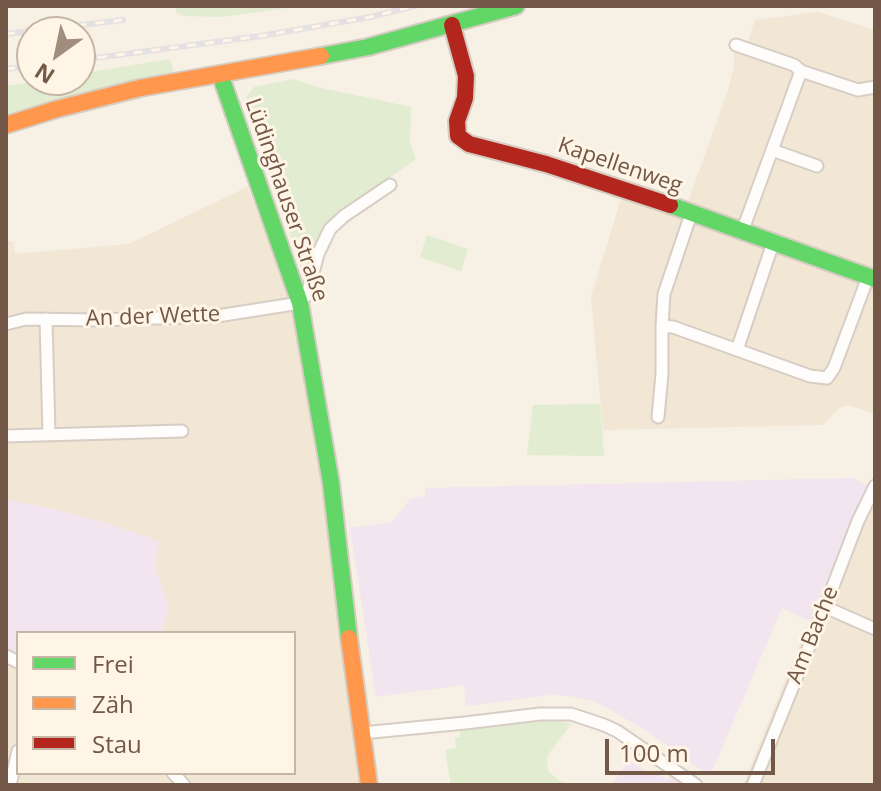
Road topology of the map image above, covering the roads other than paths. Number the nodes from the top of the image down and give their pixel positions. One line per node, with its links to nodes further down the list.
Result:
1 (516, 6): 2 (street, Lüdinghauser Straße)
2 (452, 25): 5 (street, Lüdinghauser Straße); 11 (street, Kapellenweg)
3 (736, 45): 4 (street)
4 (801, 71): 6 (street); 8 (street)
5 (220, 74): 7 (street); 15 (street, Lüdinghauser Straße)
6 (875, 87)
7 (6, 125)
8 (772, 150): 9 (street); 12 (street)
9 (817, 166)
10 (390, 185): 15 (street)
11 (691, 214): 12 (street, Kapellenweg); 18 (street)
12 (742, 232): 13 (street, Kapellenweg)
13 (773, 243): 14 (street, Kapellenweg); 19 (street)
14 (871, 278): 19 (street)
15 (300, 303): 16 (street, An der Wette); 27 (street, Lüdinghauser Straße)
16 (46, 319): 17 (street, An der Wette); 22 (street)
17 (6, 324)
18 (662, 326): 19 (street); 20 (street)
19 (737, 350)
20 (658, 417)
21 (182, 431): 22 (street)
22 (49, 434): 23 (street)
23 (6, 436)
24 (875, 486): 25 (street, Am Bache)
25 (825, 607): 26 (street); 32 (street, Am Bache)
26 (875, 629)
27 (362, 733): 30 (street, Lüdinghauser Straße); 31 (street)
28 (16, 760): 29 (street)
29 (10, 785)
30 (369, 785)
31 (696, 785)
32 (753, 785)

